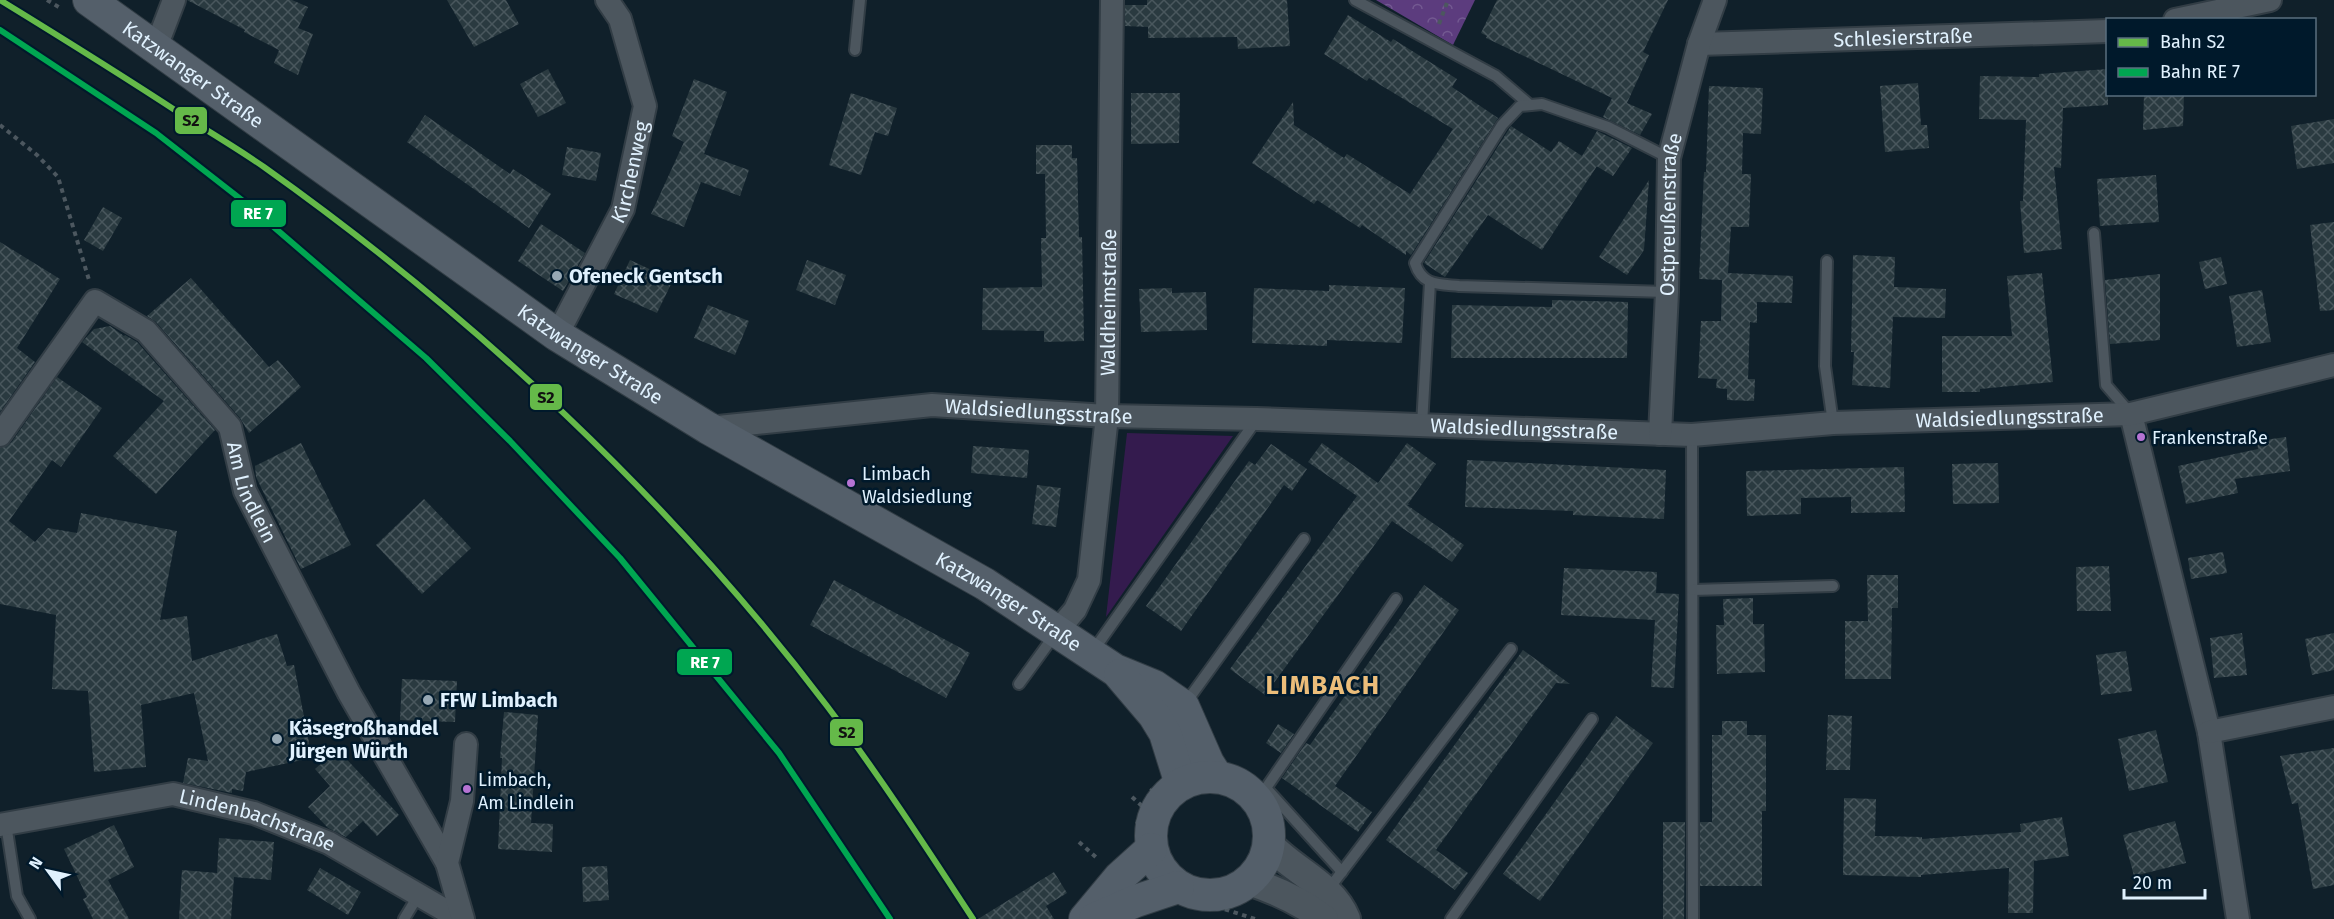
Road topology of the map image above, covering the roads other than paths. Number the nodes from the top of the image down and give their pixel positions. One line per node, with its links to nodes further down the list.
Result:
1 (89, 0): 12 (main road, Katzwanger Straße)
2 (174, 0): 12 (street)
3 (607, 0): 20 (street, Kirchenweg)
4 (860, 0): 13 (lane)
5 (1112, 0): 23 (street, Waldheimstraße)
6 (1355, 0): 14 (lane)
7 (1714, 0): 11 (street, Ostpreußenstraße)
8 (2270, 0): 9 (street)
9 (2184, 18)
10 (2106, 31): 11 (street, Schlesierstraße)
11 (1699, 44): 15 (street, Ostpreußenstraße)
12 (156, 47): 20 (main road, Katzwanger Straße)
13 (855, 50)
14 (1530, 105): 15 (lane); 18 (lane)
15 (1669, 158): 19 (street, Ostpreußenstraße)
16 (2094, 233): 22 (lane)
17 (1827, 261): 25 (lane)
18 (1430, 282): 19 (lane); 26 (lane)
19 (1666, 292): 28 (street, Ostpreußenstraße)
20 (557, 335): 27 (main road, Katzwanger Straße)
21 (2334, 364): 22 (street, Waldsiedlungsstraße)
22 (2131, 414): 25 (street, Waldsiedlungsstraße); 42 (street)
23 (1107, 416): 24 (street, Waldsiedlungsstraße); 27 (street, Waldsiedlungsstraße); 35 (street, Waldheimstraße)
24 (1257, 419): 26 (street, Waldsiedlungsstraße); 37 (lane)
25 (1833, 423): 30 (street, Waldsiedlungsstraße)
26 (1422, 425): 28 (street, Waldsiedlungsstraße)
27 (708, 428): 35 (main road, Katzwanger Straße)
28 (1660, 434): 30 (street, Waldsiedlungsstraße)
29 (0, 435): 49 (street, Am Lindlein)
30 (1692, 435): 33 (lane)
31 (1304, 539): 39 (lane)
32 (1833, 586): 33 (lane)
33 (1693, 590): 62 (lane)
34 (1396, 599): 51 (lane)
35 (1058, 630): 37 (main road, Katzwanger Straße); 38 (lane)
36 (1511, 649): 51 (lane)
37 (1103, 661): 39 (main road, Katzwanger Straße); 45 (main road, Katzwanger Straße)
38 (1019, 684)
39 (1183, 706): 44 (main road)
40 (2334, 707): 42 (street)
41 (1592, 719): 61 (lane)
42 (2209, 732): 63 (street)
43 (466, 744): 49 (street)
44 (1217, 777): 45 (main road); 47 (main road)
45 (1182, 783): 48 (main road)
46 (3, 825): 53 (street, Lindenbachstraße); 54 (lane)
47 (1269, 844): 50 (main road); 51 (street)
48 (1151, 849): 52 (main road); 57 (main road)
49 (447, 863): 56 (street, Am Lindlein)
50 (1249, 881): 52 (main road); 59 (street)
51 (1335, 881): 60 (street)
52 (1178, 887): 58 (main road)
53 (418, 896): 55 (lane); 56 (street, Lindenbachstraße)
54 (30, 919)
55 (404, 919)
56 (461, 919)
57 (1085, 919)
58 (1095, 919)
59 (1324, 919)
60 (1346, 919)
61 (1451, 919)
62 (1693, 919)
63 (2238, 919)

